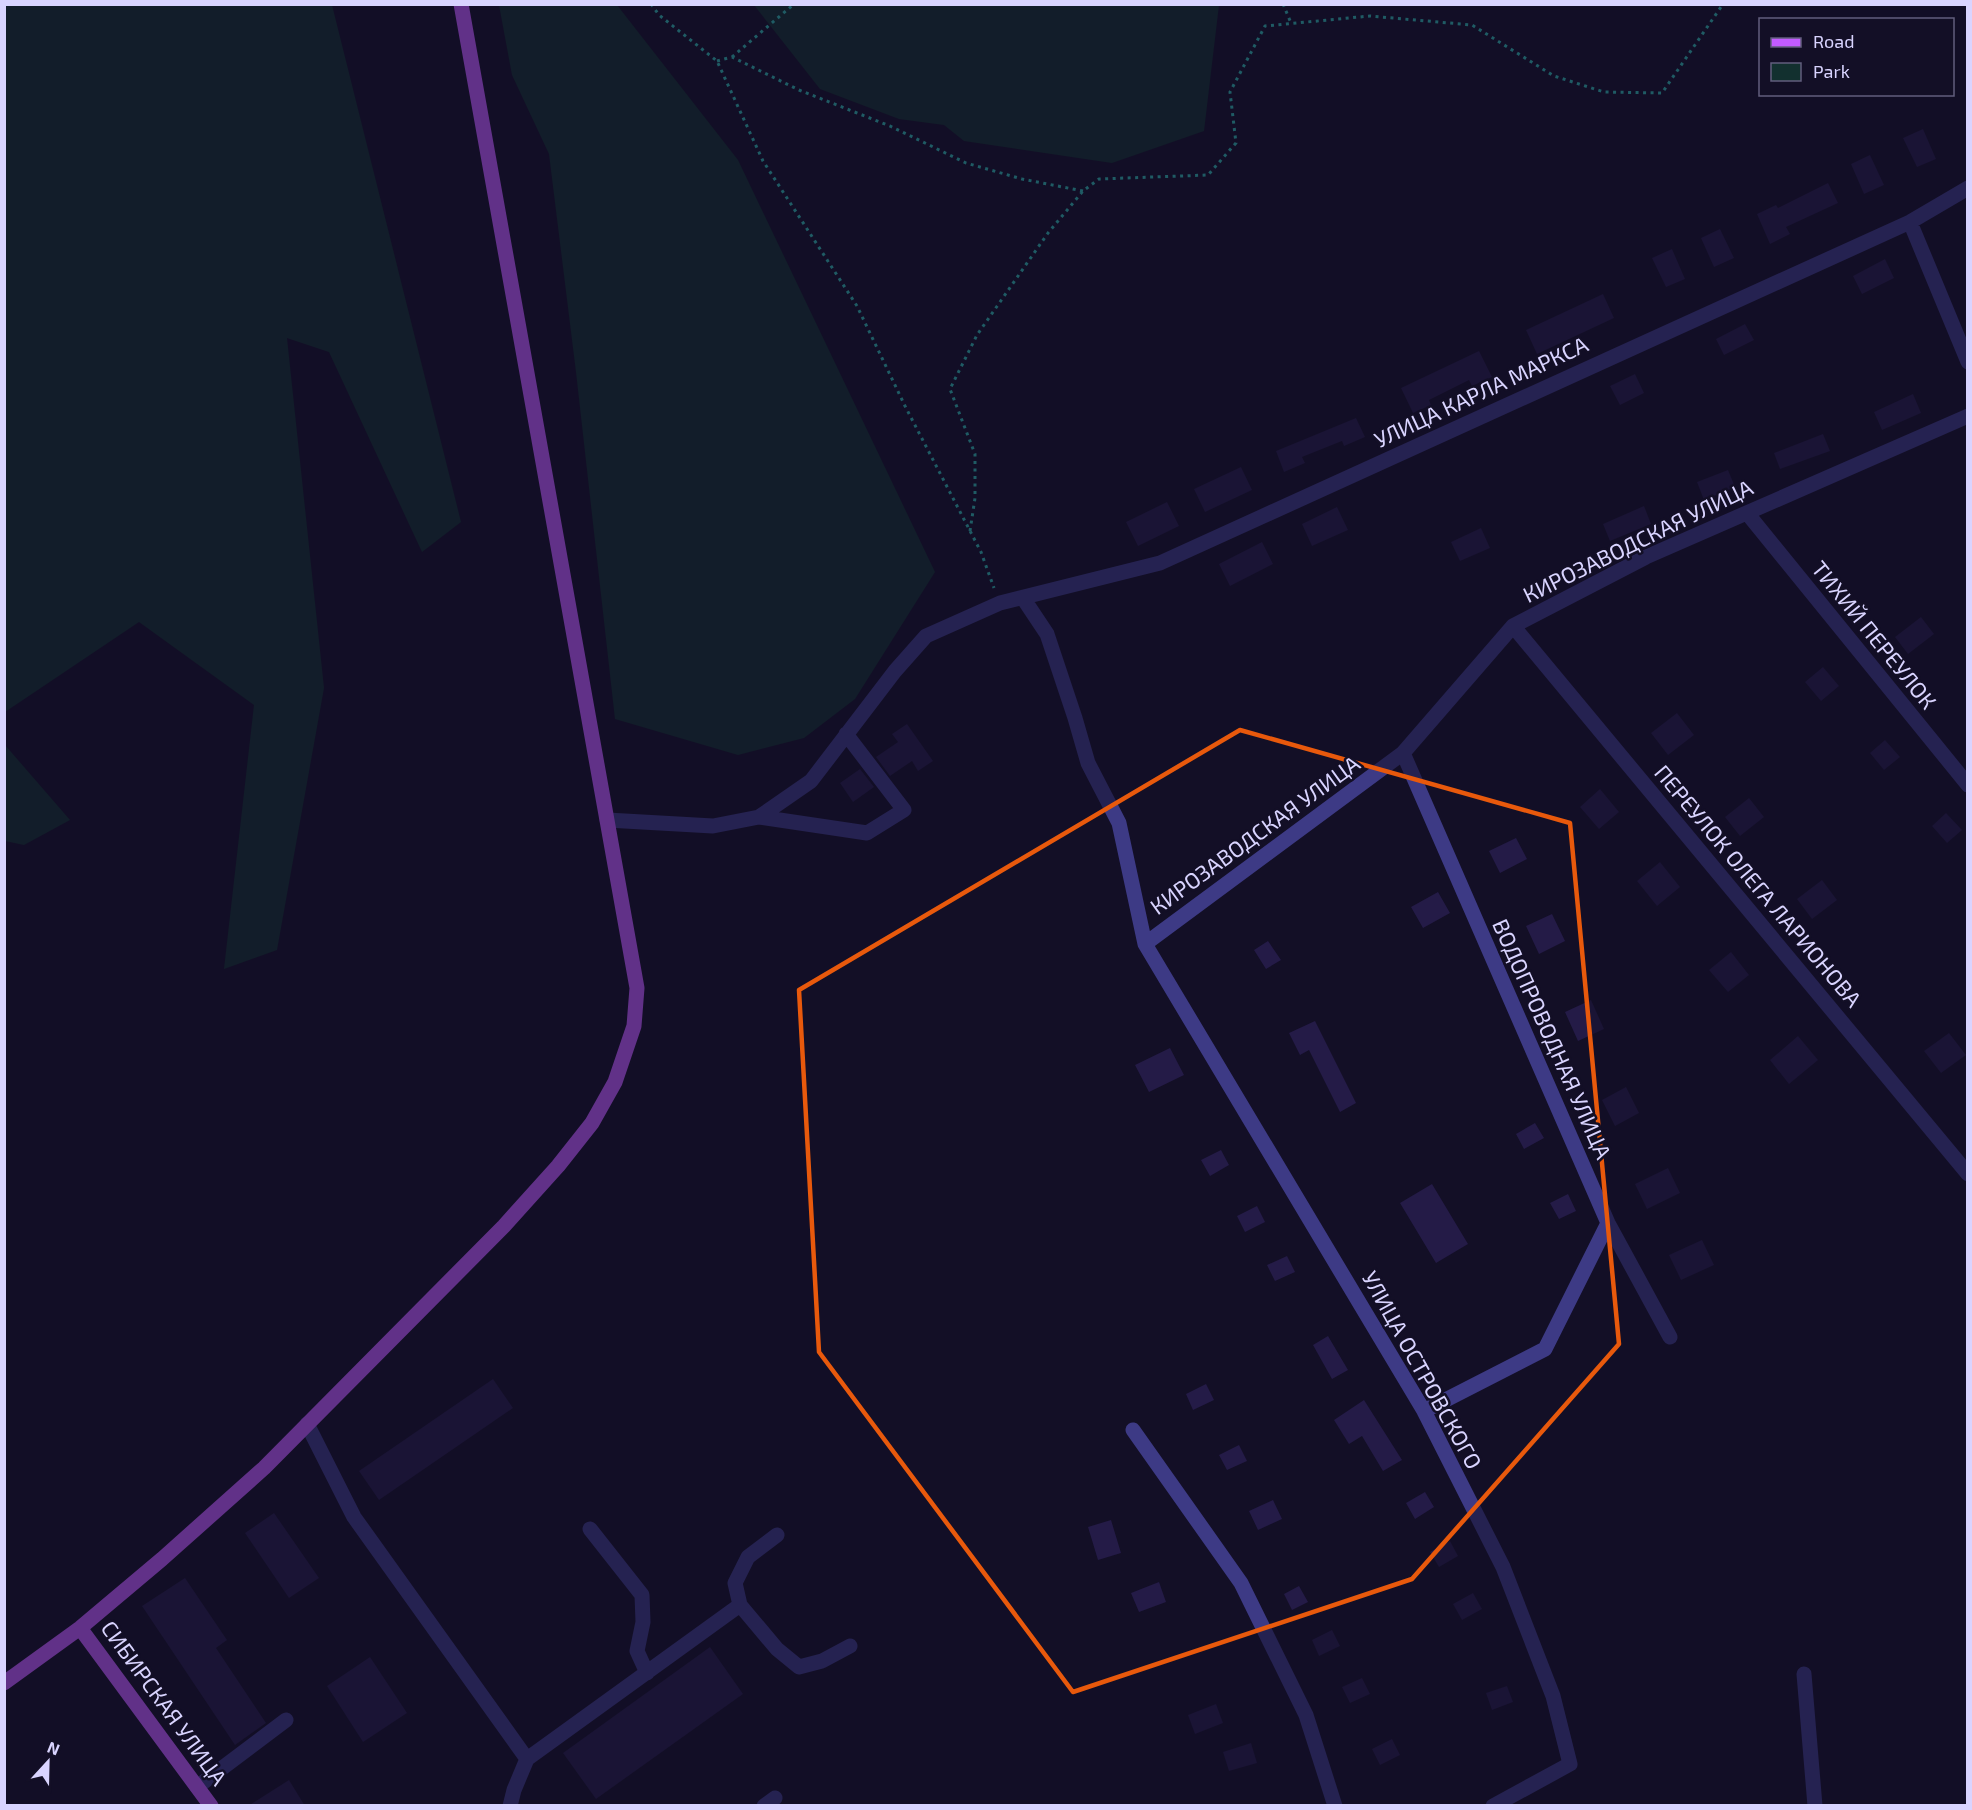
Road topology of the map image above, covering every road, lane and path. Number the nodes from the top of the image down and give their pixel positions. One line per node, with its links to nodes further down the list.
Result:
1 (461, 4): 23 (main road)
2 (651, 4): 8 (path)
3 (794, 4): 7 (path)
4 (1283, 4): 6 (path)
5 (1723, 4): 6 (path)
6 (1291, 23): 10 (path)
7 (732, 57): 8 (path); 10 (path)
8 (717, 62): 15 (path)
9 (1968, 188): 11 (street, УЛИЦА КАРЛА МАРКСА)
10 (1083, 191): 15 (path)
11 (1910, 222): 12 (street); 16 (street, УЛИЦА КАРЛА МАРКСА)
12 (1968, 362)
13 (1968, 416): 14 (street, КИРОЗАВОДСКАЯ УЛИЦА)
14 (1747, 513): 18 (street, КИРОЗАВОДСКАЯ УЛИЦА); 21 (street, ТИХИЙ ПЕРЕУЛОК)
15 (970, 531): 17 (path)
16 (1023, 598): 17 (street, УЛИЦА КАРЛА МАРКСА); 24 (street, УЛИЦА ОСТРОВСКОГО)
17 (1000, 603): 19 (street, УЛИЦА КАРЛА МАРКСА)
18 (1513, 626): 20 (street, КИРОЗАВОДСКАЯ УЛИЦА); 25 (street, ПЕРЕУЛОК ОЛЕГА ЛАРИОНОВА)
19 (846, 734): 22 (street, УЛИЦА КАРЛА МАРКСА); 22 (street)
20 (1403, 753): 24 (street, КИРОЗАВОДСКАЯ УЛИЦА); 26 (street, ВОДОПРОВОДНАЯ УЛИЦА)
21 (1968, 784)
22 (759, 817): 23 (street)
23 (607, 820): 29 (main road)
24 (1145, 944): 28 (street, УЛИЦА ОСТРОВСКОГО)
25 (1968, 1174)
26 (1608, 1223): 27 (street, ВОДОПРОВОДНАЯ УЛИЦА); 28 (street)
27 (1670, 1337)
28 (1424, 1411): 45 (street, УЛИЦА ОСТРОВСКОГО)
29 (307, 1424): 34 (main road); 40 (street)
30 (1133, 1430): 44 (street)
31 (590, 1529): 36 (street)
32 (777, 1534): 33 (street)
33 (740, 1605): 35 (street); 36 (street)
34 (80, 1628): 38 (main road); 41 (main road, СИБИРСКАЯ УЛИЦА)
35 (850, 1646)
36 (647, 1673): 40 (street)
37 (1804, 1674): 46 (street)
38 (4, 1683)
39 (286, 1720): 41 (street)
40 (527, 1759): 43 (street)
41 (197, 1787): 42 (main road, СИБИРСКАЯ УЛИЦА)
42 (211, 1806)
43 (510, 1806)
44 (1335, 1806)
45 (1493, 1806)
46 (1815, 1806)

